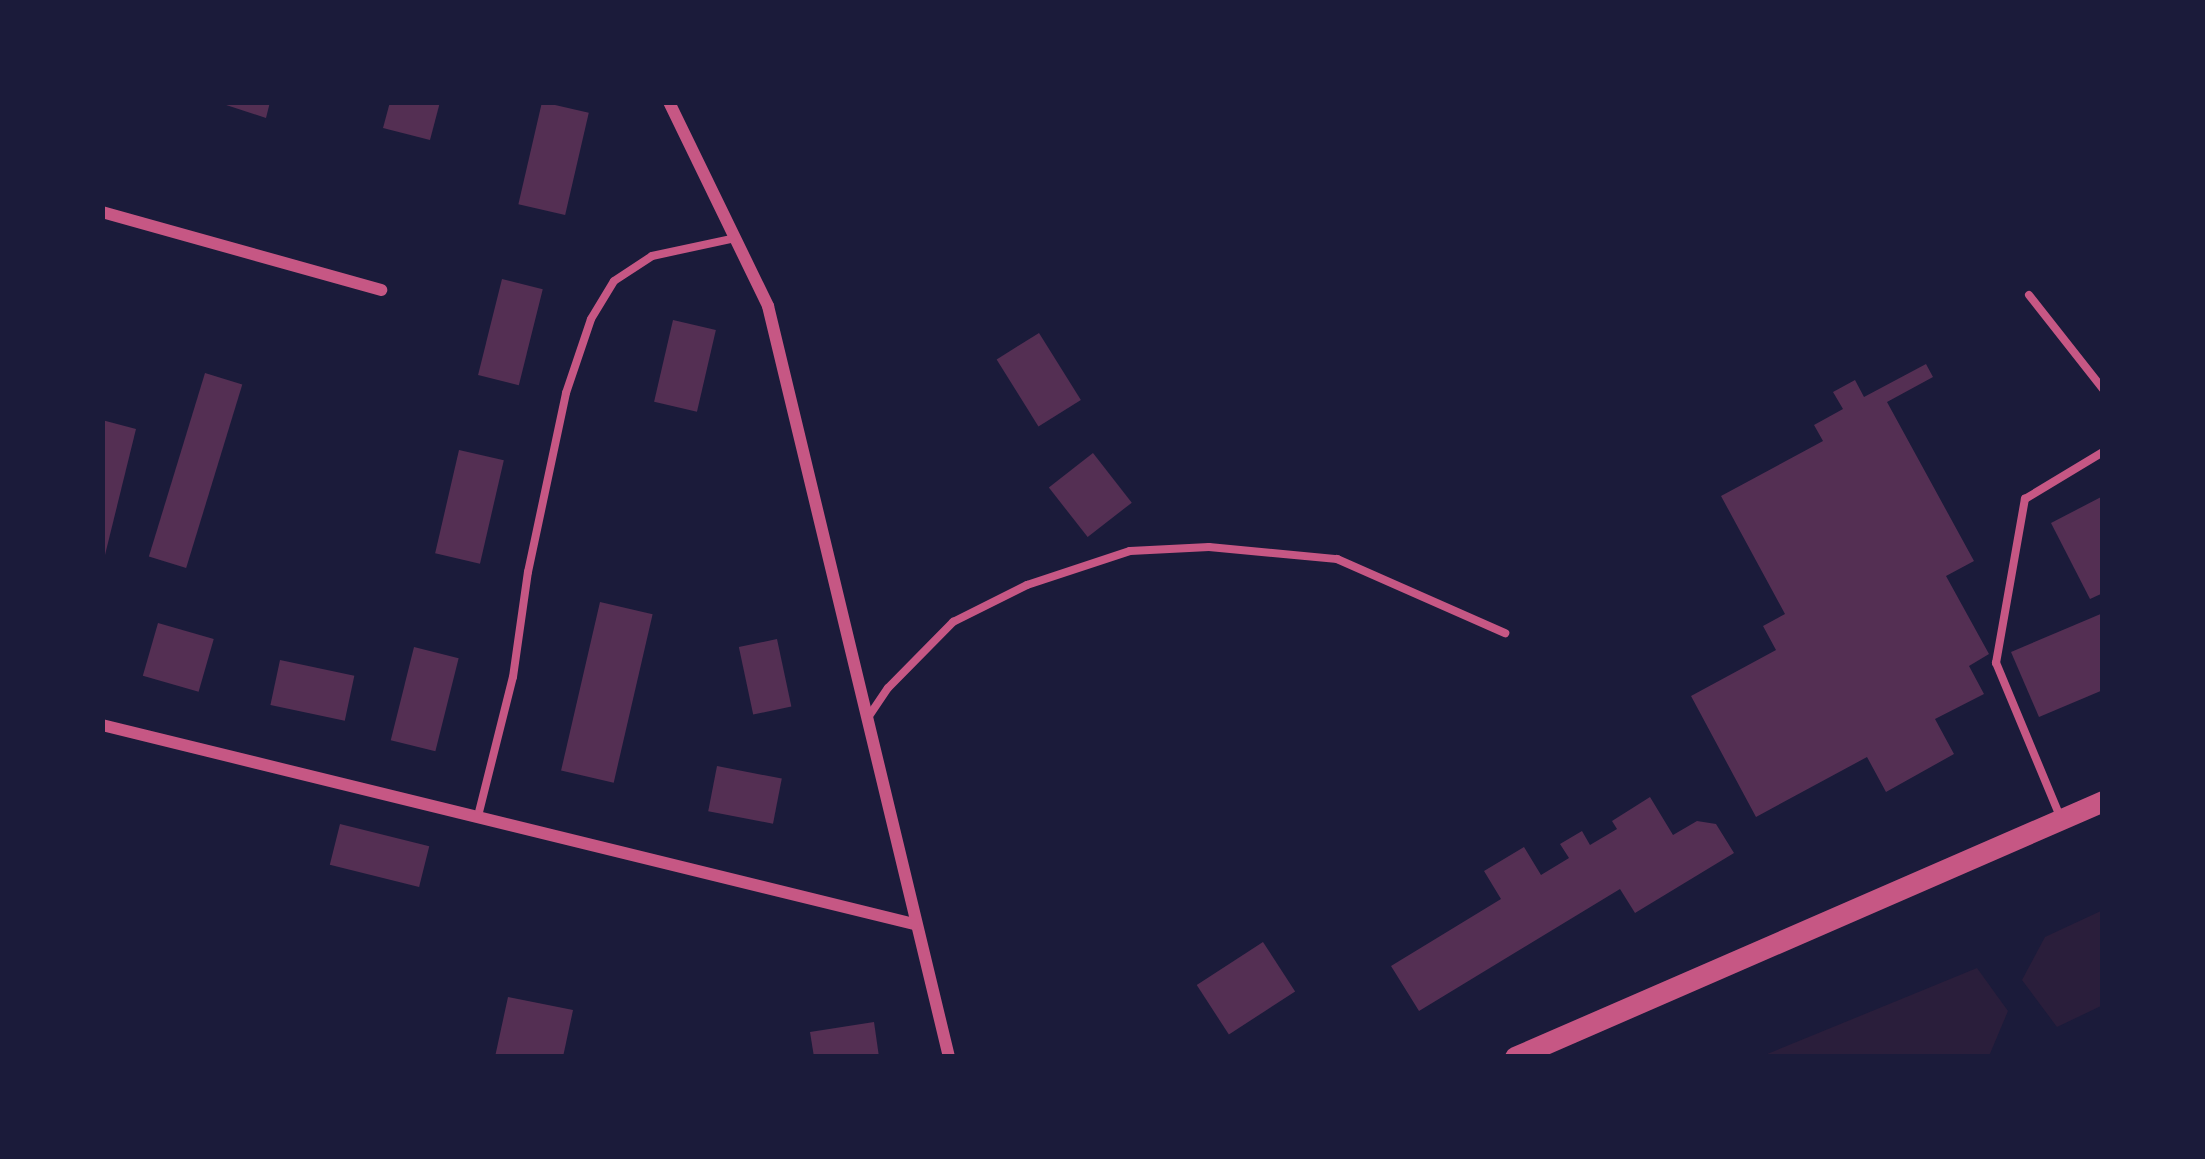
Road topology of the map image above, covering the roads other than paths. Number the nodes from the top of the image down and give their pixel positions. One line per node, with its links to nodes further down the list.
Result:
1 (669, 102): 3 (street)
2 (102, 212): 4 (street)
3 (735, 238): 9 (street); 12 (lane)
4 (381, 290)
5 (2029, 295): 6 (lane)
6 (2103, 389)
7 (2103, 452): 13 (lane)
8 (1505, 633): 9 (lane)
9 (866, 721): 14 (street)
10 (102, 725): 12 (street)
11 (2103, 801): 13 (street)
12 (478, 817): 14 (street)
13 (2062, 821): 16 (street)
14 (914, 924): 15 (street)
15 (949, 1057)
16 (1515, 1057)

